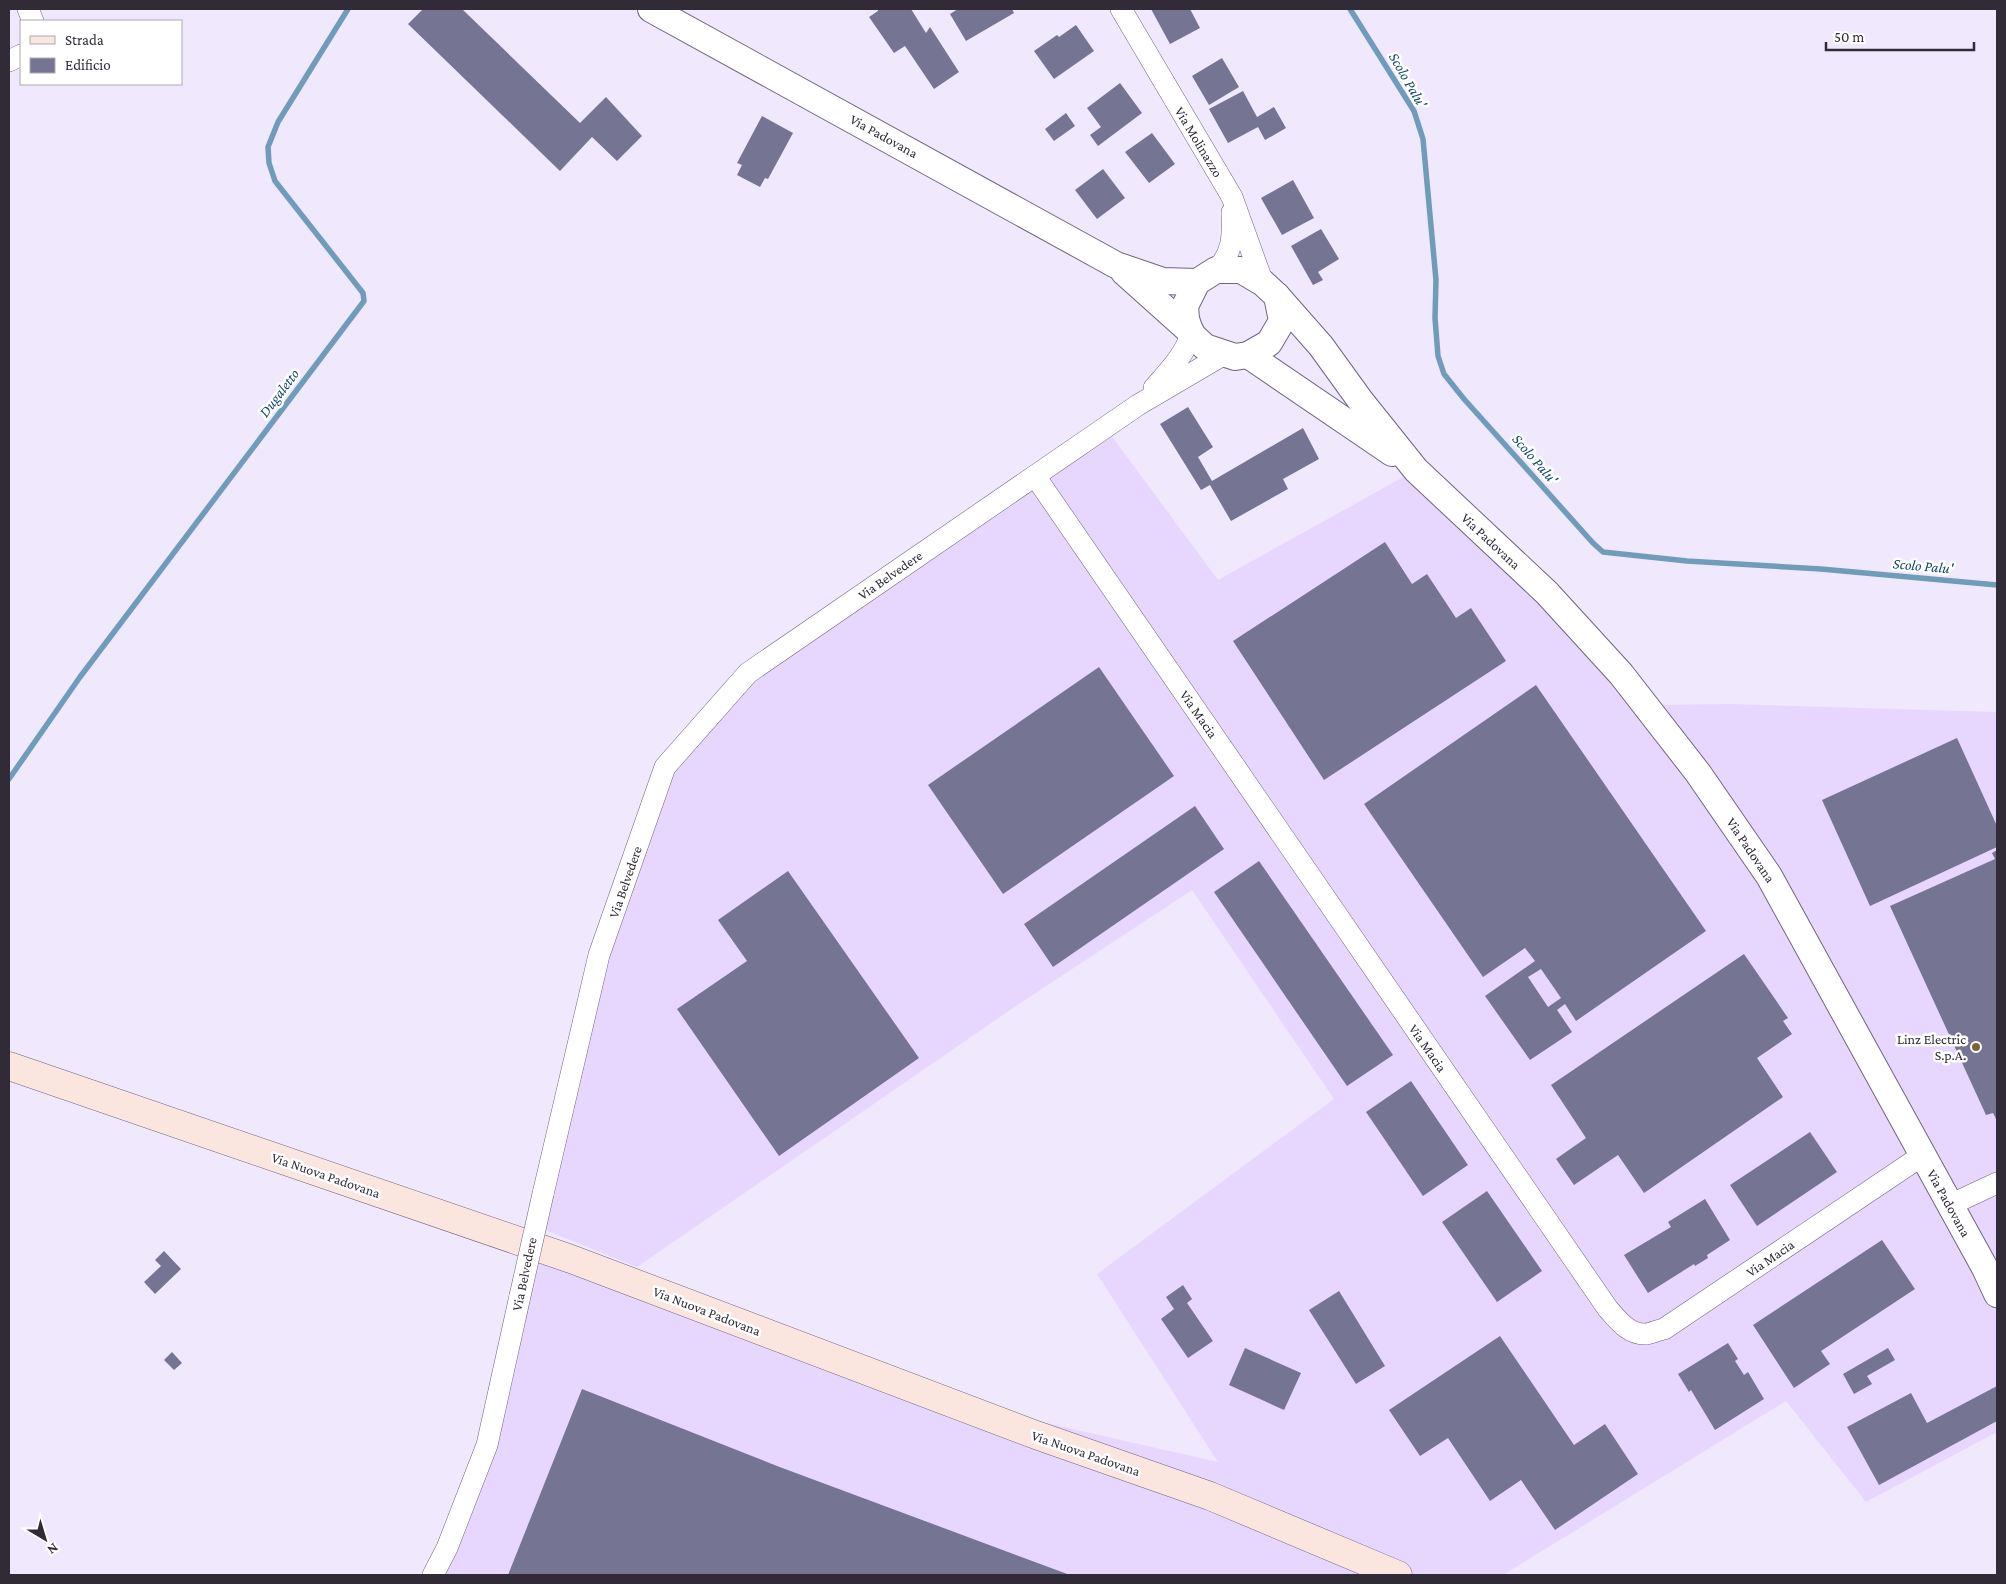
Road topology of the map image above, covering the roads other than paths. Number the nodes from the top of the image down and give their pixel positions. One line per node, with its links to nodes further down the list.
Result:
1 (651, 9): 4 (street, Via Padovana)
2 (1121, 9): 3 (street, Via Molinazzo)
3 (1232, 197): 5 (street); 6 (street, Via Molinazzo)
4 (1116, 265): 5 (street, Via Padovana); 7 (street, Via Padovana)
5 (1206, 276): 6 (street, Via Padovana); 7 (street)
6 (1270, 290): 8 (street); 10 (street, Via Padovana)
7 (1191, 333): 8 (street, Via Padovana); 9 (street, Via Belvedere)
8 (1235, 355): 9 (street, Via Belvedere); 10 (street, Via Padovana)
9 (1138, 405): 11 (street, Via Belvedere)
10 (1416, 470): 13 (street, Via Padovana)
11 (1035, 476): 13 (street, Via Macia); 17 (street, Via Belvedere, bridge)
12 (9, 1066): 18 (main road, Via Nuova Padovana)
13 (1923, 1155): 15 (street, Via Padovana)
14 (1997, 1184): 15 (street)
15 (1950, 1205): 16 (street, Via Padovana)
16 (1997, 1294)
17 (433, 1575)
18 (1398, 1575)

